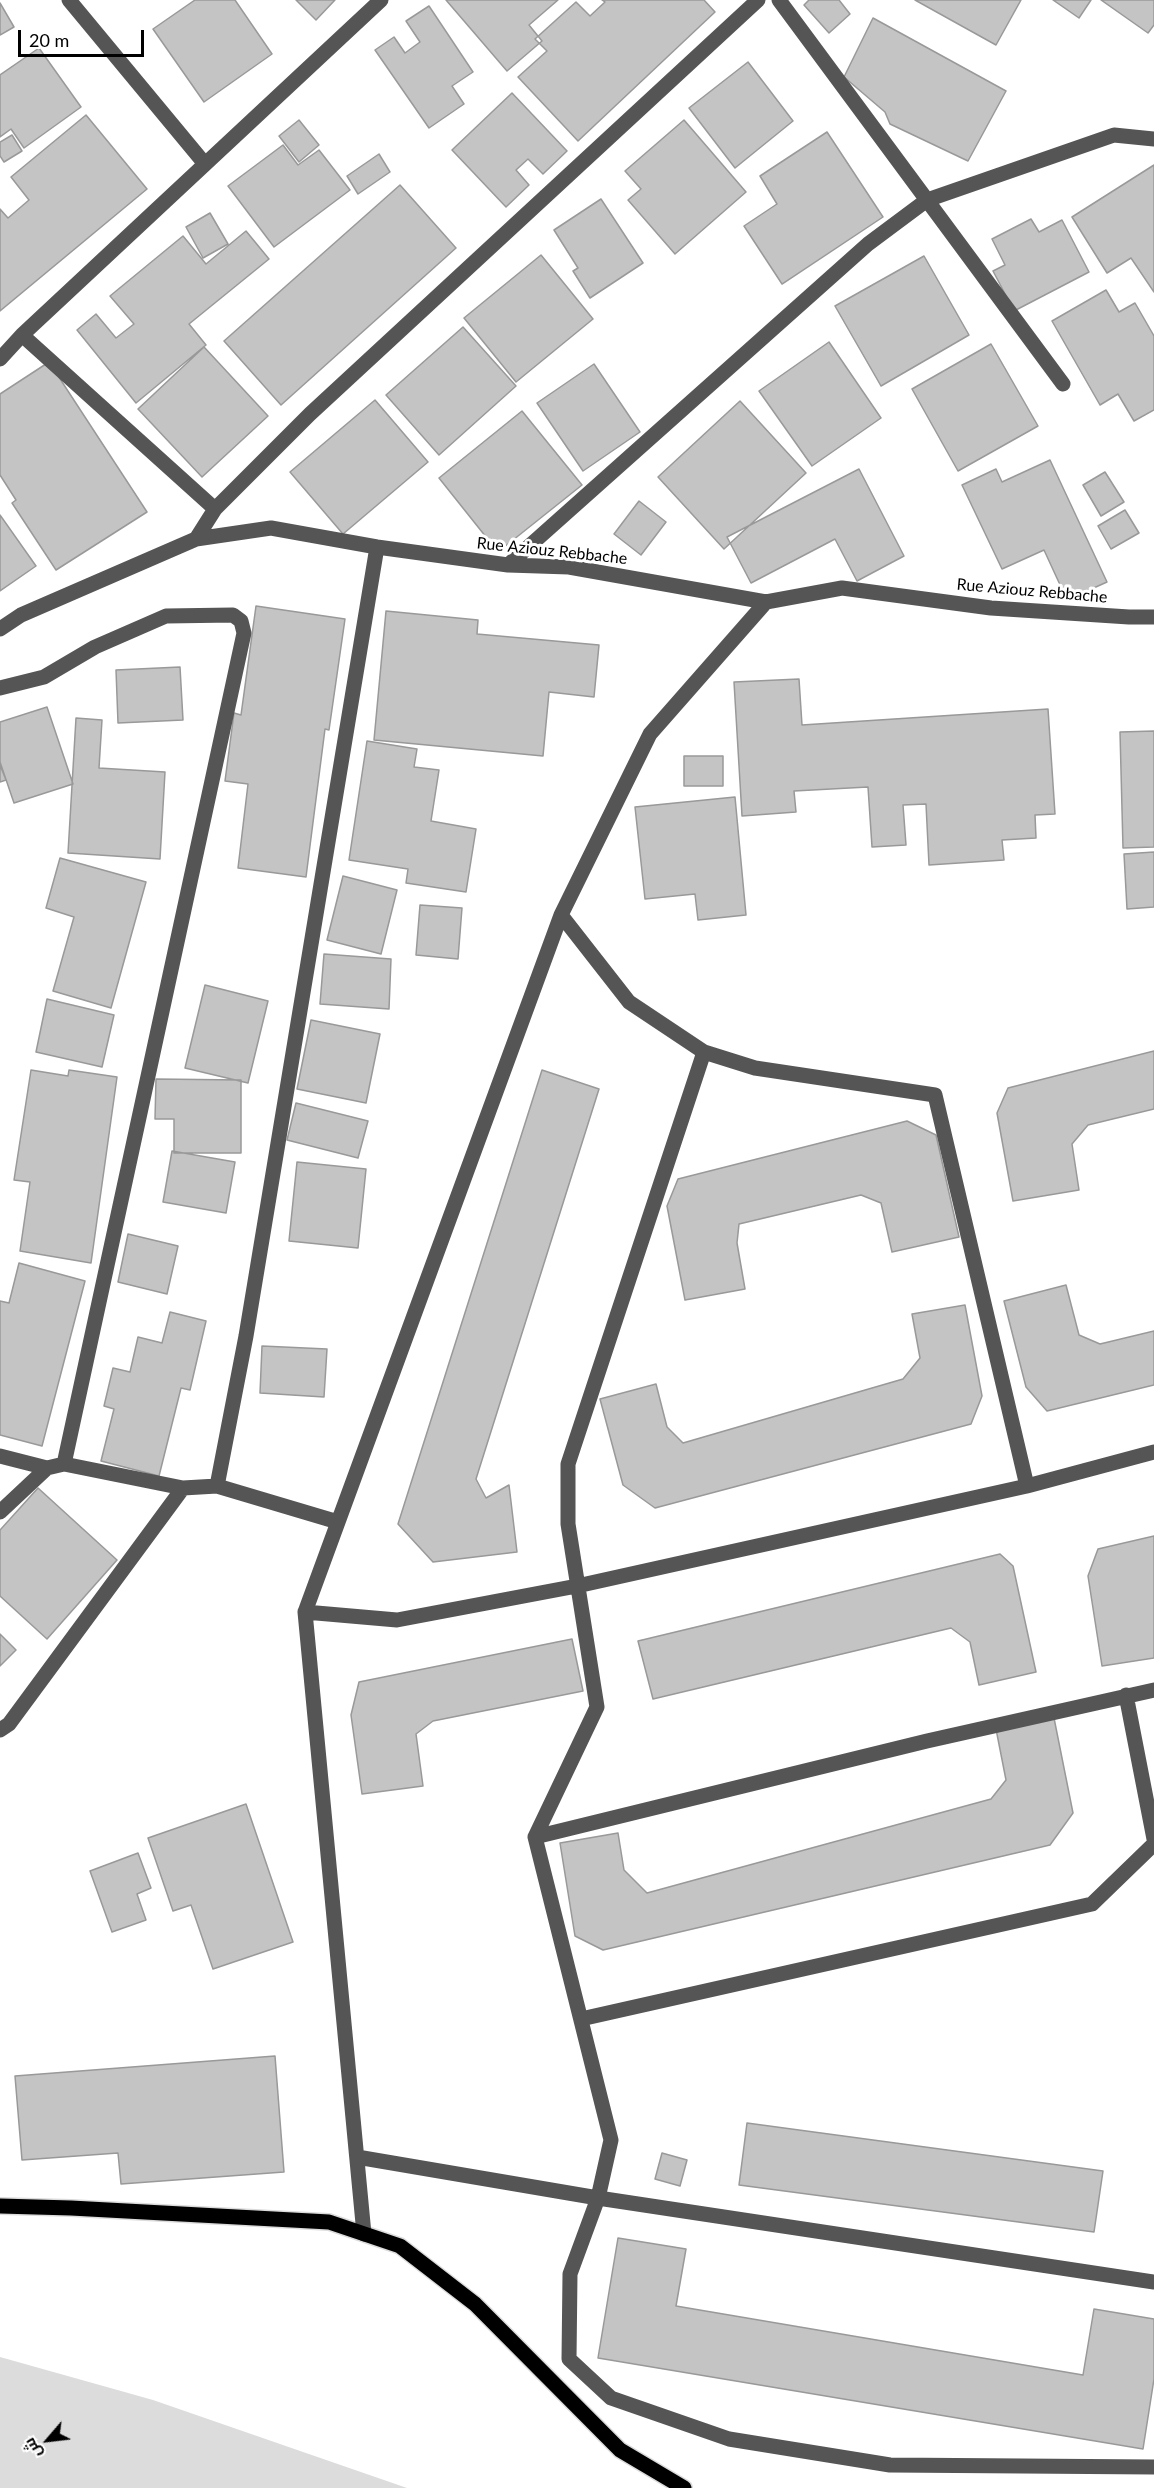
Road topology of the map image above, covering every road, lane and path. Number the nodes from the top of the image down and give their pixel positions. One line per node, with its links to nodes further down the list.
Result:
1 (69, 0): 6 (street)
2 (381, 0): 6 (street)
3 (758, 0): 11 (street)
4 (779, 0): 7 (street)
5 (1154, 139): 7 (street)
6 (205, 164): 8 (street)
7 (927, 200): 10 (street); 14 (street)
8 (22, 335): 9 (street); 11 (street)
9 (0, 359)
10 (1063, 384)
11 (215, 508): 12 (street)
12 (196, 539): 13 (street, Rue Aziouz Rebbache); 17 (street, Rue Aziouz Rebbache)
13 (377, 547): 14 (street, Rue Aziouz Rebbache); 25 (street)
14 (508, 565): 15 (street, Rue Aziouz Rebbache)
15 (766, 602): 16 (street, Rue Aziouz Rebbache); 19 (street)
16 (1154, 616)
17 (0, 629)
18 (0, 688): 23 (street)
19 (561, 915): 20 (street); 29 (street)
20 (704, 1052): 26 (street); 30 (street)
21 (1154, 1452): 26 (street)
22 (0, 1456): 24 (street)
23 (64, 1464): 24 (street); 27 (street)
24 (47, 1468): 28 (street)
25 (217, 1486): 27 (street); 29 (street)
26 (1027, 1486): 30 (street)
27 (183, 1488): 34 (street)
28 (0, 1512)
29 (338, 1521): 31 (street)
30 (577, 1586): 31 (street); 35 (street)
31 (305, 1612): 39 (street)
32 (1154, 1690): 33 (street)
33 (1126, 1695): 35 (street); 36 (street)
34 (0, 1730)
35 (535, 1837): 38 (street)
36 (1154, 1839)
37 (1154, 1844): 38 (street)
38 (581, 2019): 40 (street)
39 (357, 2157): 40 (street); 42 (street)
40 (598, 2199): 43 (street); 44 (street)
41 (0, 2206): 42 (main road)
42 (364, 2234): 45 (main road)
43 (1154, 2282)
44 (1154, 2467)
45 (684, 2488)

